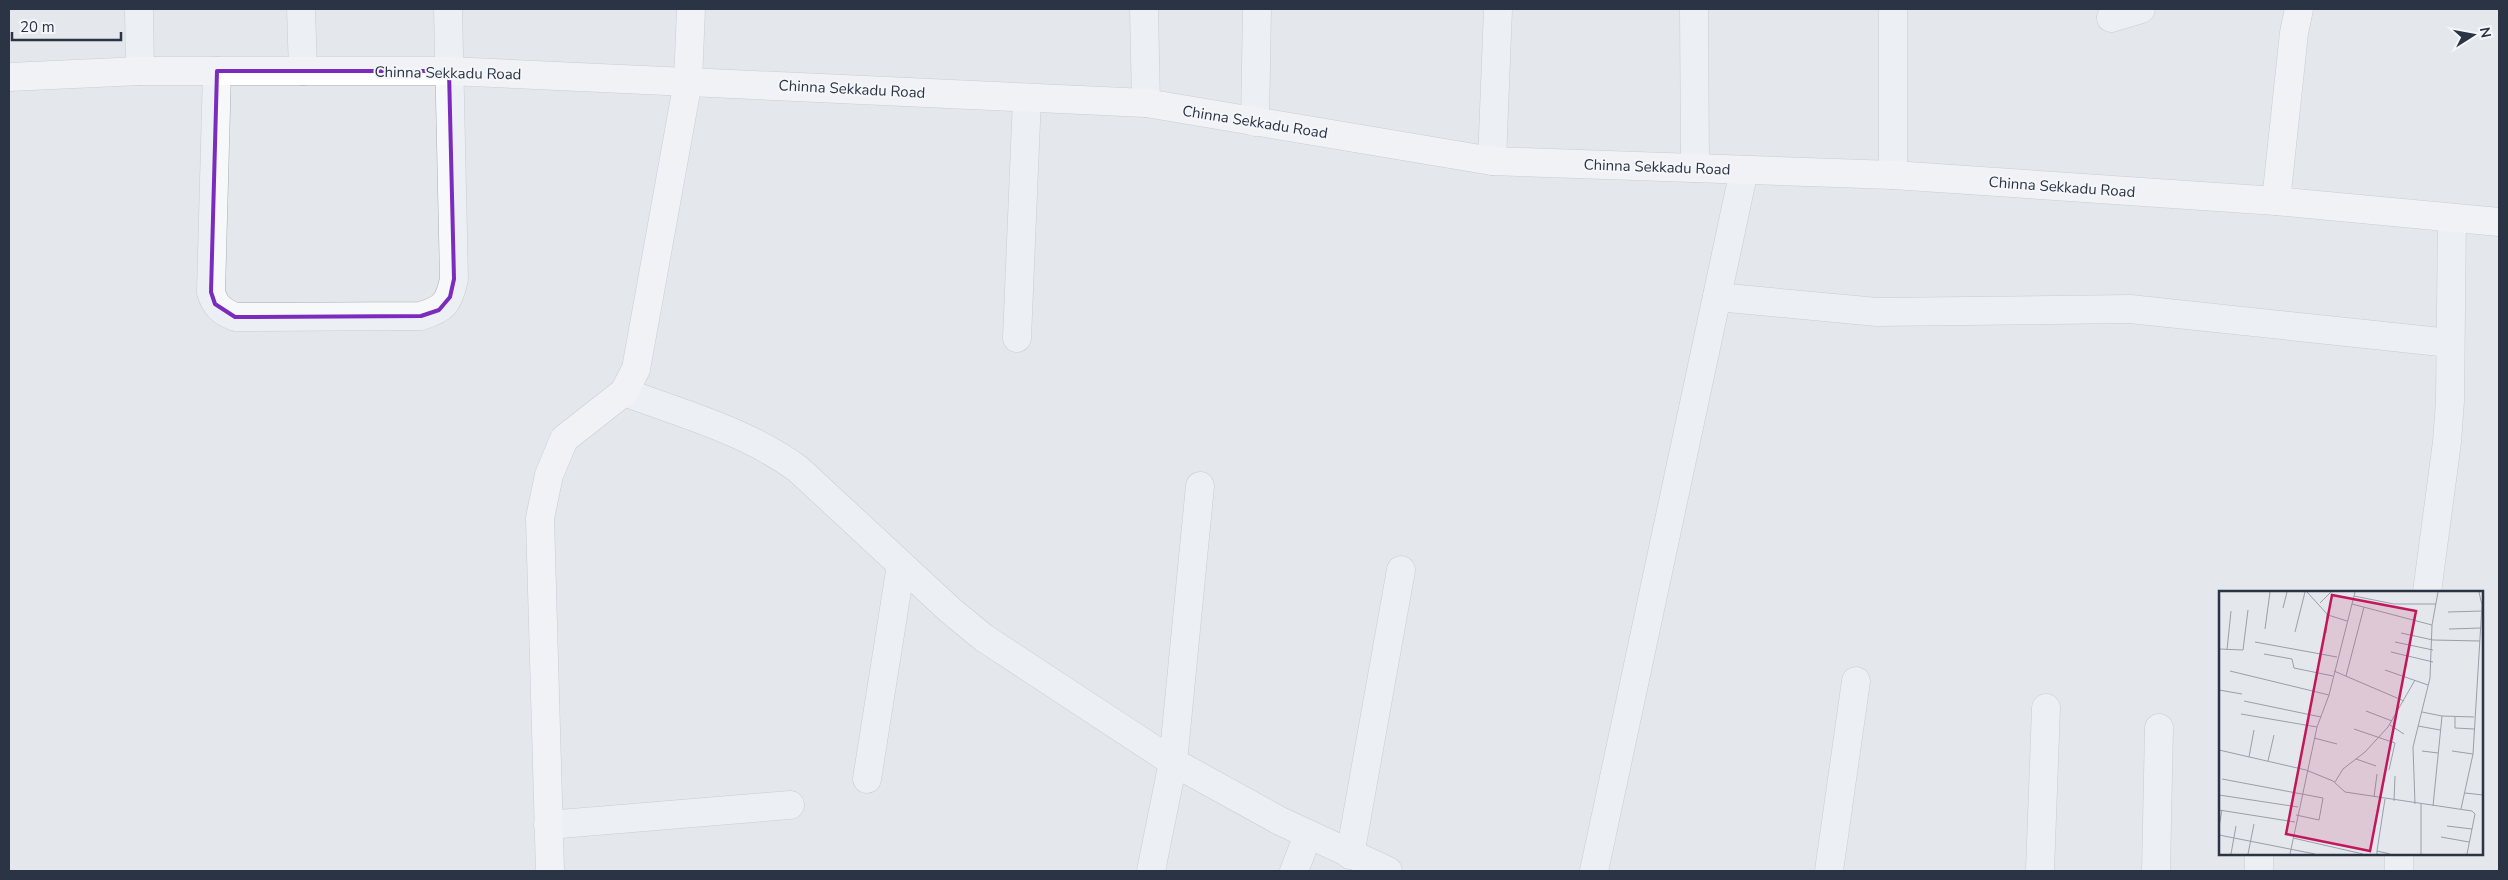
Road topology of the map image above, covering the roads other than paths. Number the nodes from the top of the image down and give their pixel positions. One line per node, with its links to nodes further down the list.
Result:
1 (139, 9): 13 (street)
2 (301, 9): 15 (street)
3 (448, 9): 16 (street)
4 (691, 9): 18 (street)
5 (1144, 9): 20 (street)
6 (1257, 9): 21 (street)
7 (1498, 9): 22 (street)
8 (1694, 9): 23 (street)
9 (1893, 9): 25 (street)
10 (2141, 9): 12 (street)
11 (2299, 9): 26 (street)
12 (2111, 18)
13 (140, 71): 14 (street, Chinna Sekkadu Road); 17 (street, Chinna Sekkadu Road)
14 (217, 71): 15 (street, Chinna Sekkadu Road); 16 (street)
15 (303, 71): 16 (street, Chinna Sekkadu Road)
16 (449, 71): 18 (street, Chinna Sekkadu Road)
17 (9, 77)
18 (688, 81): 19 (street, Chinna Sekkadu Road); 32 (street)
19 (1027, 98): 20 (street, Chinna Sekkadu Road); 30 (street)
20 (1146, 103): 21 (street, Chinna Sekkadu Road)
21 (1255, 122): 22 (street, Chinna Sekkadu Road)
22 (1492, 161): 23 (street, Chinna Sekkadu Road)
23 (1694, 168): 24 (street, Chinna Sekkadu Road)
24 (1744, 170): 25 (street, Chinna Sekkadu Road); 29 (street)
25 (1893, 175): 26 (street, Chinna Sekkadu Road)
26 (2276, 201): 27 (street, Chinna Sekkadu Road)
27 (2452, 218): 28 (street, Chinna Sekkadu Road); 31 (street)
28 (2499, 222)
29 (1717, 297): 31 (street); 52 (street)
30 (1017, 338)
31 (2450, 343): 36 (street)
32 (624, 392): 34 (street); 43 (street)
33 (1200, 486): 40 (street)
34 (901, 565): 40 (street); 41 (street)
35 (1401, 570): 45 (street)
36 (2427, 591)
37 (1856, 681): 53 (street)
38 (2046, 708): 54 (street)
39 (2159, 728): 55 (street)
40 (1173, 762): 44 (street); 49 (street)
41 (867, 779)
42 (790, 805): 43 (street)
43 (548, 825): 48 (street)
44 (1308, 835): 45 (street); 50 (street)
45 (1350, 855): 51 (street)
46 (2259, 855): 56 (street)
47 (2399, 855): 57 (street)
48 (550, 871)
49 (1151, 871)
50 (1294, 871)
51 (1388, 871)
52 (1594, 871)
53 (1829, 871)
54 (2040, 871)
55 (2156, 871)
56 (2259, 871)
57 (2399, 871)

